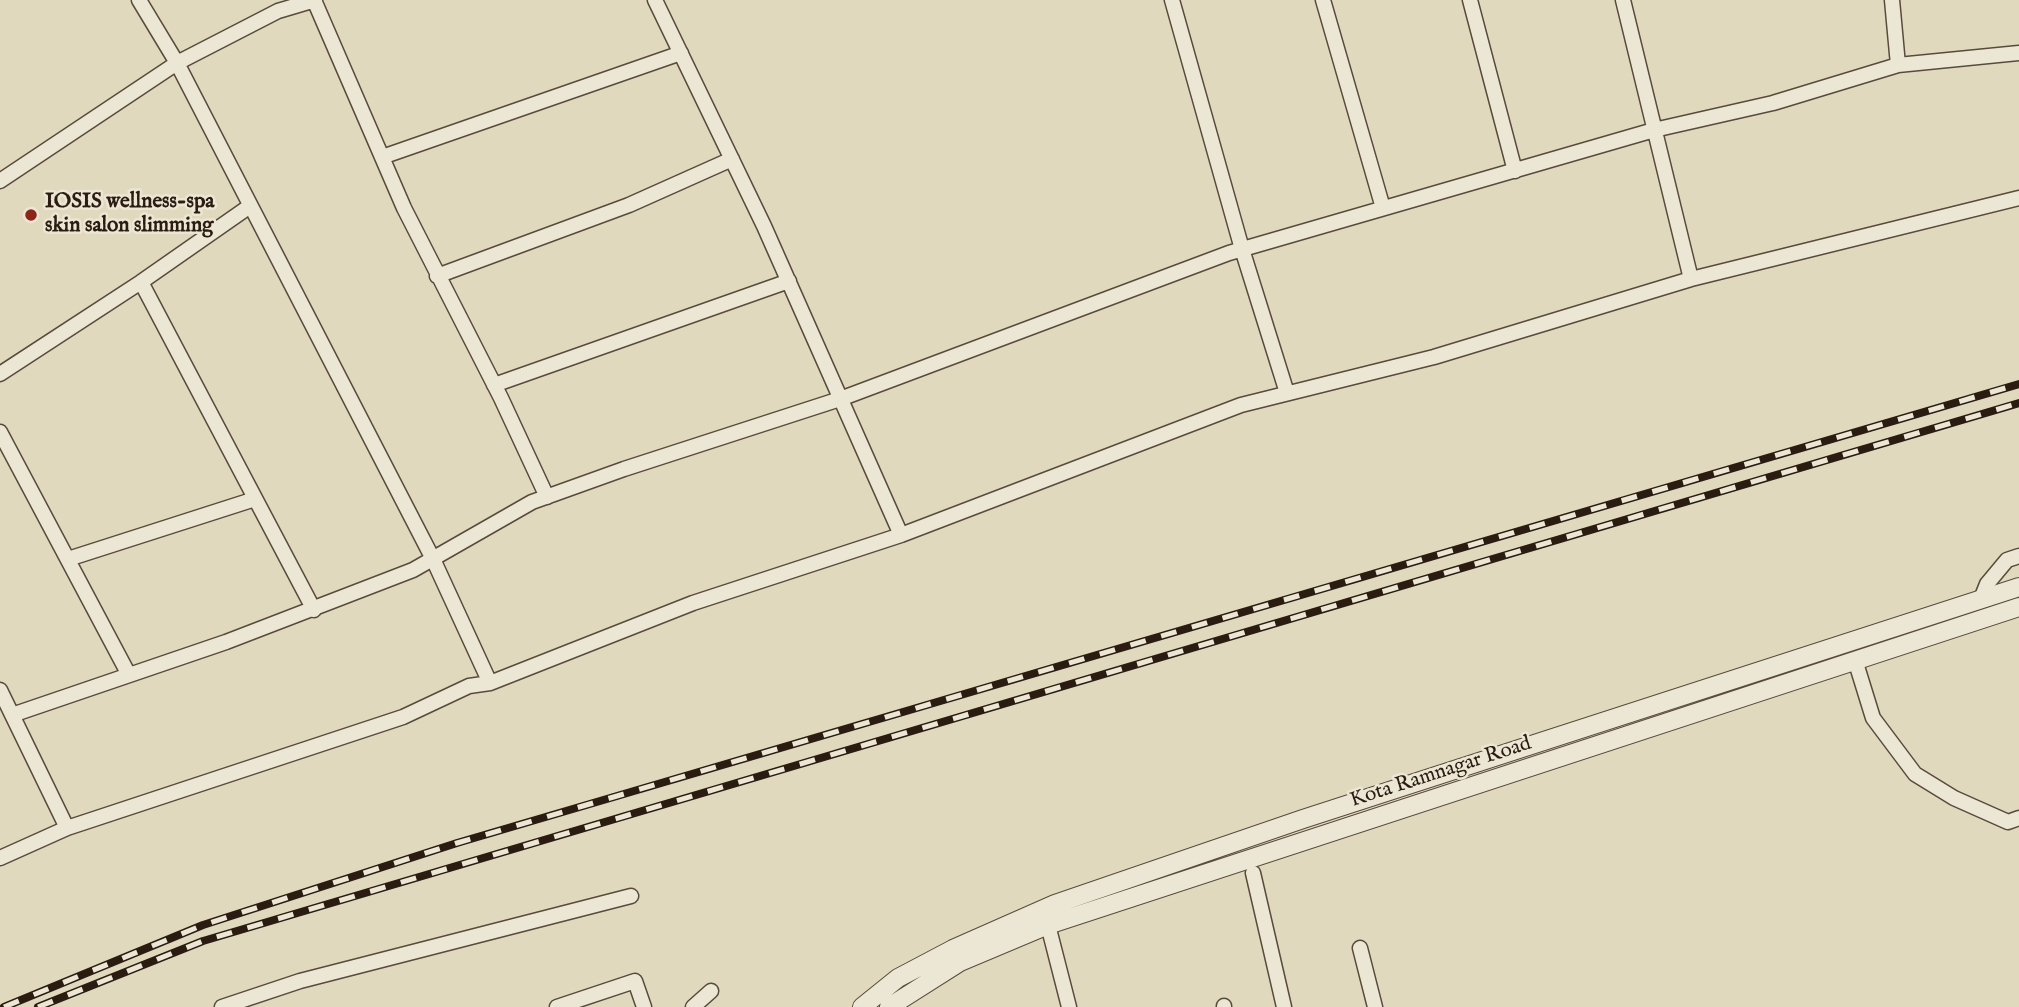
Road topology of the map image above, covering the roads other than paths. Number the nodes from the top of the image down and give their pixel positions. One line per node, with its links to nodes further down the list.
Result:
1 (139, 0): 12 (street)
2 (315, 0): 9 (street); 15 (street)
3 (655, 0): 10 (street)
4 (1172, 0): 22 (street)
5 (1323, 0): 21 (street)
6 (1470, 0): 17 (street)
7 (1623, 0): 14 (street)
8 (1892, 0): 13 (street)
9 (283, 5): 12 (street)
10 (681, 53): 15 (street); 16 (street)
11 (2019, 53): 13 (street)
12 (177, 63): 18 (street); 20 (street)
13 (1898, 65): 14 (street)
14 (1654, 130): 17 (street); 24 (street)
15 (382, 157): 23 (street)
16 (732, 159): 23 (street); 25 (street)
17 (1515, 171): 21 (street)
18 (0, 181)
19 (2019, 198): 24 (street)
20 (250, 206): 26 (street); 37 (street)
21 (1383, 208): 22 (street)
22 (1242, 249): 29 (street); 30 (street)
23 (437, 276): 28 (street)
24 (1691, 279): 29 (street)
25 (789, 281): 28 (street); 30 (street)
26 (141, 282): 27 (street); 33 (street)
27 (0, 373)
28 (494, 385): 32 (street)
29 (1287, 393): 34 (street)
30 (840, 399): 32 (street); 34 (street)
31 (0, 432): 36 (street)
32 (547, 497): 37 (street)
33 (255, 499): 36 (street); 41 (street)
34 (901, 535): 46 (street)
35 (2019, 556): 39 (street)
36 (68, 559): 45 (street)
37 (433, 559): 41 (street); 46 (street)
38 (2019, 587): 39 (street)
39 (1981, 600): 42 (street)
40 (2019, 607): 43 (street, Kota Ramnagar Road)
41 (314, 610): 45 (street)
42 (1941, 613): 43 (street); 61 (street)
43 (1946, 633): 44 (street, Kota Ramnagar Road)
44 (1856, 663): 49 (street); 54 (street, Kota Ramnagar Road)
45 (129, 675): 48 (street)
46 (489, 683): 50 (street)
47 (0, 690): 48 (street)
48 (12, 715): 50 (street)
49 (2019, 818)
50 (67, 828): 51 (street)
51 (0, 858)
52 (1253, 873): 64 (street)
53 (631, 896): 57 (street)
54 (1048, 925): 62 (street, Kota Ramnagar Road); 63 (street)
55 (1360, 948): 65 (street)
56 (710, 991): 60 (street)
57 (222, 1007)
58 (557, 1007): 59 (street)
59 (644, 1007)
60 (693, 1007)
61 (863, 1007)
62 (889, 1007)
63 (1069, 1007)
64 (1284, 1007)
65 (1375, 1007)

